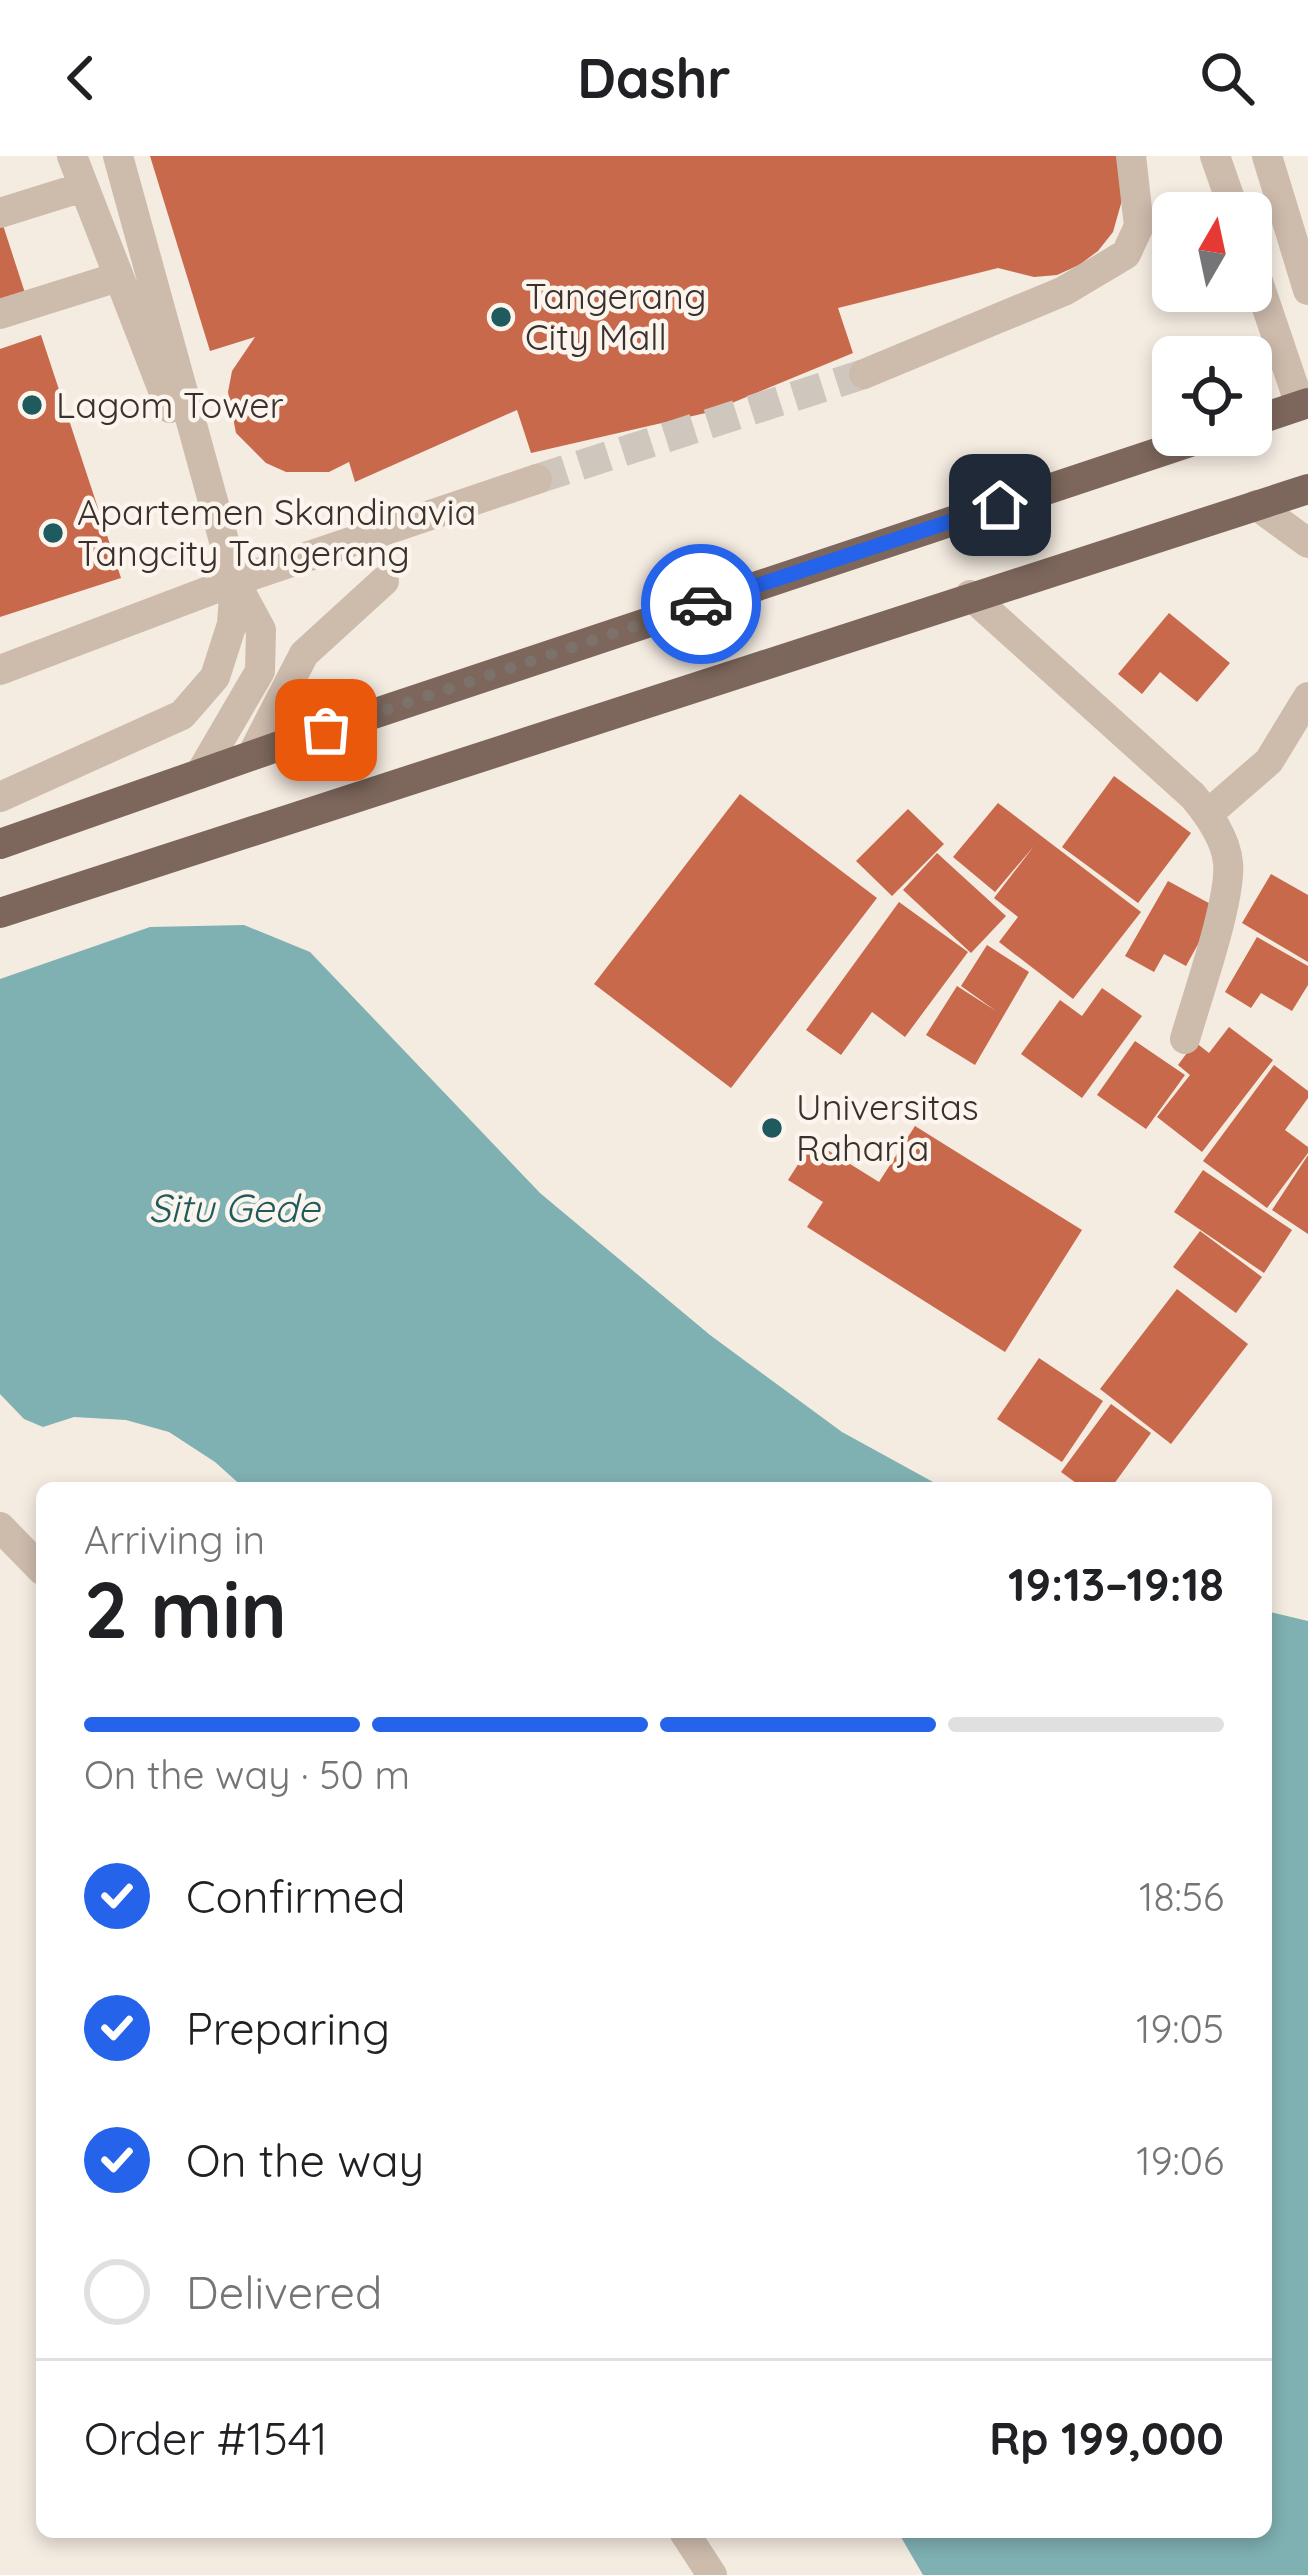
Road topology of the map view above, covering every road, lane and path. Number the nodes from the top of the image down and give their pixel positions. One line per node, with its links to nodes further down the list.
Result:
1 (72, 156): 6 (street)
2 (118, 156): 23 (street)
3 (1131, 156): 15 (street)
4 (1215, 156): 7 (street)
5 (1268, 156): 8 (street)
6 (83, 187): 10 (street); 11 (street)
7 (1227, 192)
8 (1279, 194): 9 (street); 12 (street)
9 (1272, 196)
10 (0, 213)
11 (118, 277): 14 (street); 23 (street)
12 (1308, 290)
13 (1270, 312): 16 (street)
14 (0, 314)
15 (864, 374)
16 (1304, 404): 17 (main road)
17 (1272, 415)
18 (1152, 455): 28 (main road)
19 (537, 479): 23 (street)
20 (1308, 489): 21 (main road)
21 (1256, 505): 22 (street); 25 (main road)
22 (1308, 544)
23 (235, 581): 26 (street); 29 (street); 30 (street)
24 (384, 581): 28 (street)
25 (970, 595): 31 (street); 33 (main road)
26 (0, 670)
27 (1308, 697): 31 (street)
28 (252, 755): 29 (main road)
29 (200, 774): 32 (main road)
30 (0, 797)
31 (1208, 814): 34 (street)
32 (0, 844)
33 (0, 913)
34 (1185, 1039)
35 (0, 1527): 36 (street)
36 (36, 1564)
37 (688, 2538): 38 (street)
38 (712, 2575)

